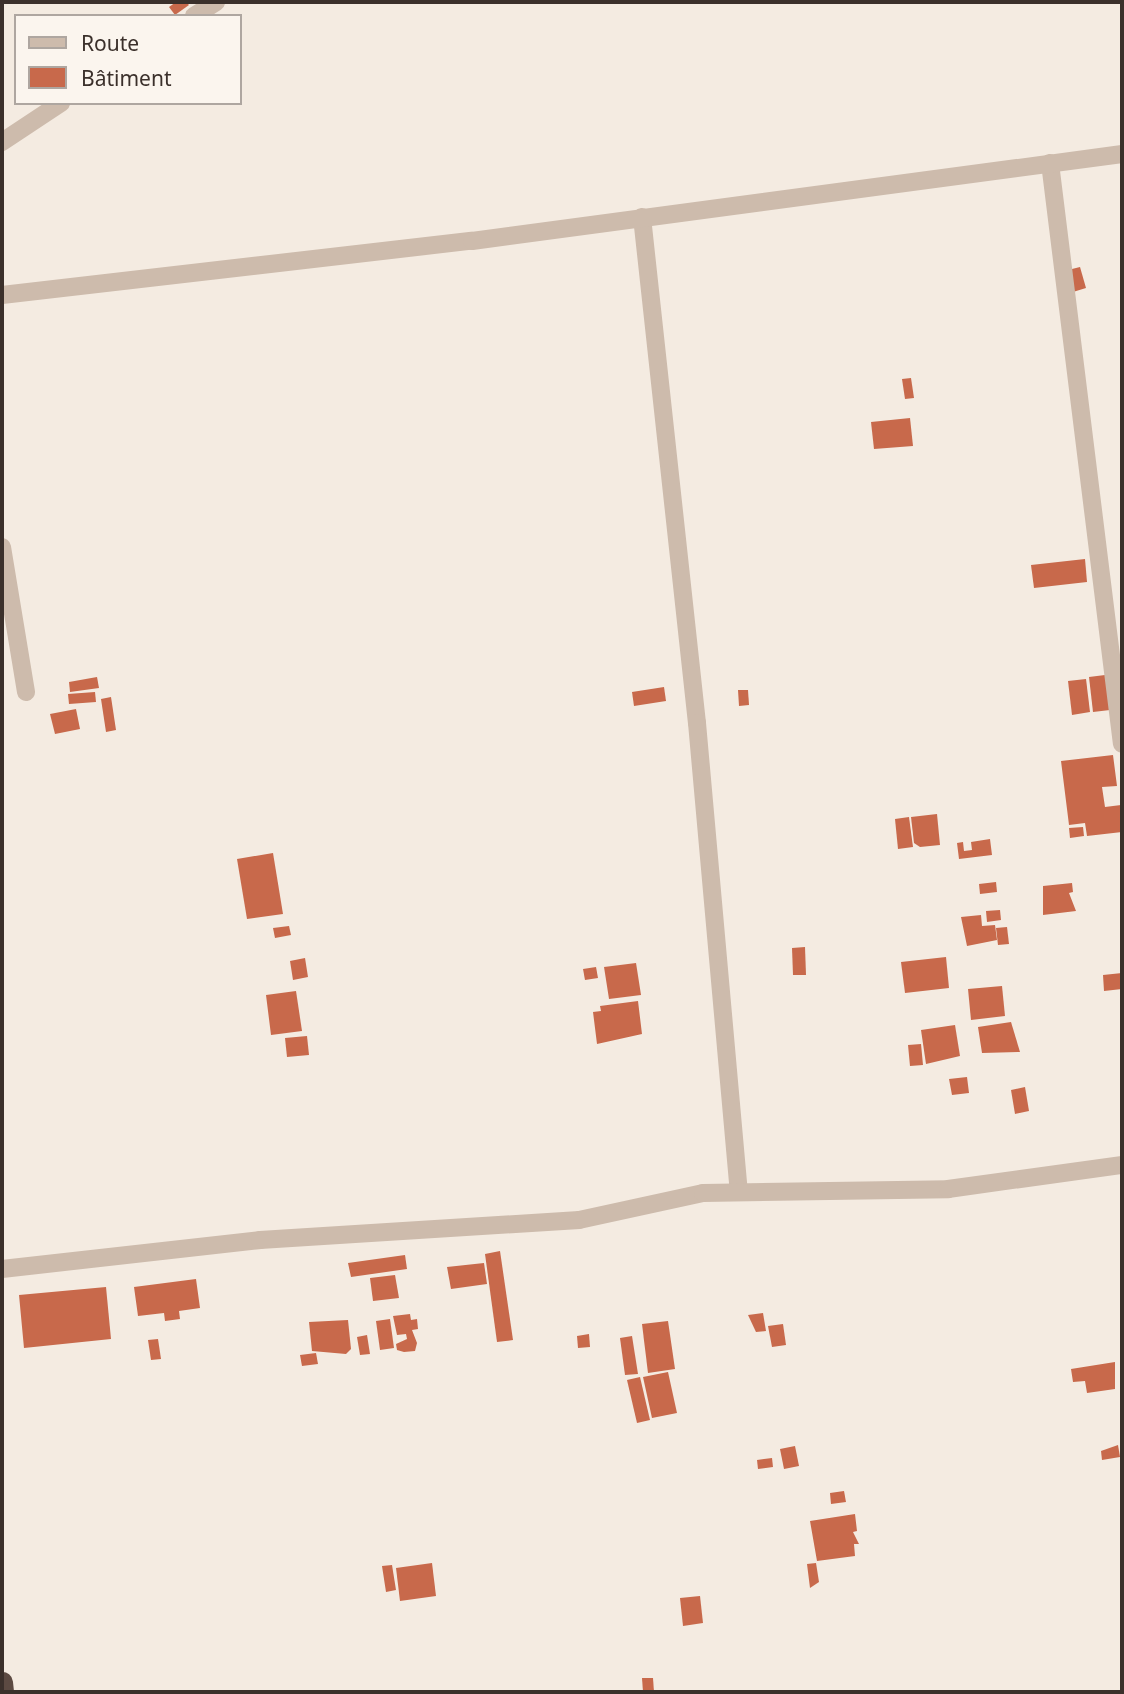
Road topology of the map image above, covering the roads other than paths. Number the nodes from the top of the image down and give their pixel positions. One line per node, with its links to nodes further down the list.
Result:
1 (216, 2): 2 (street)
2 (197, 14)
3 (58, 105): 4 (street)
4 (2, 142)
5 (1122, 154): 6 (street)
6 (1050, 163): 7 (street); 12 (street)
7 (642, 217): 8 (street); 14 (street)
8 (9, 294): 9 (street)
9 (2, 309)
10 (2, 547): 11 (street)
11 (26, 692)
12 (1122, 744)
13 (1122, 1165): 14 (street)
14 (739, 1191): 15 (street)
15 (2, 1269)
16 (2, 1682): 17 (highway)
17 (3, 1692)

